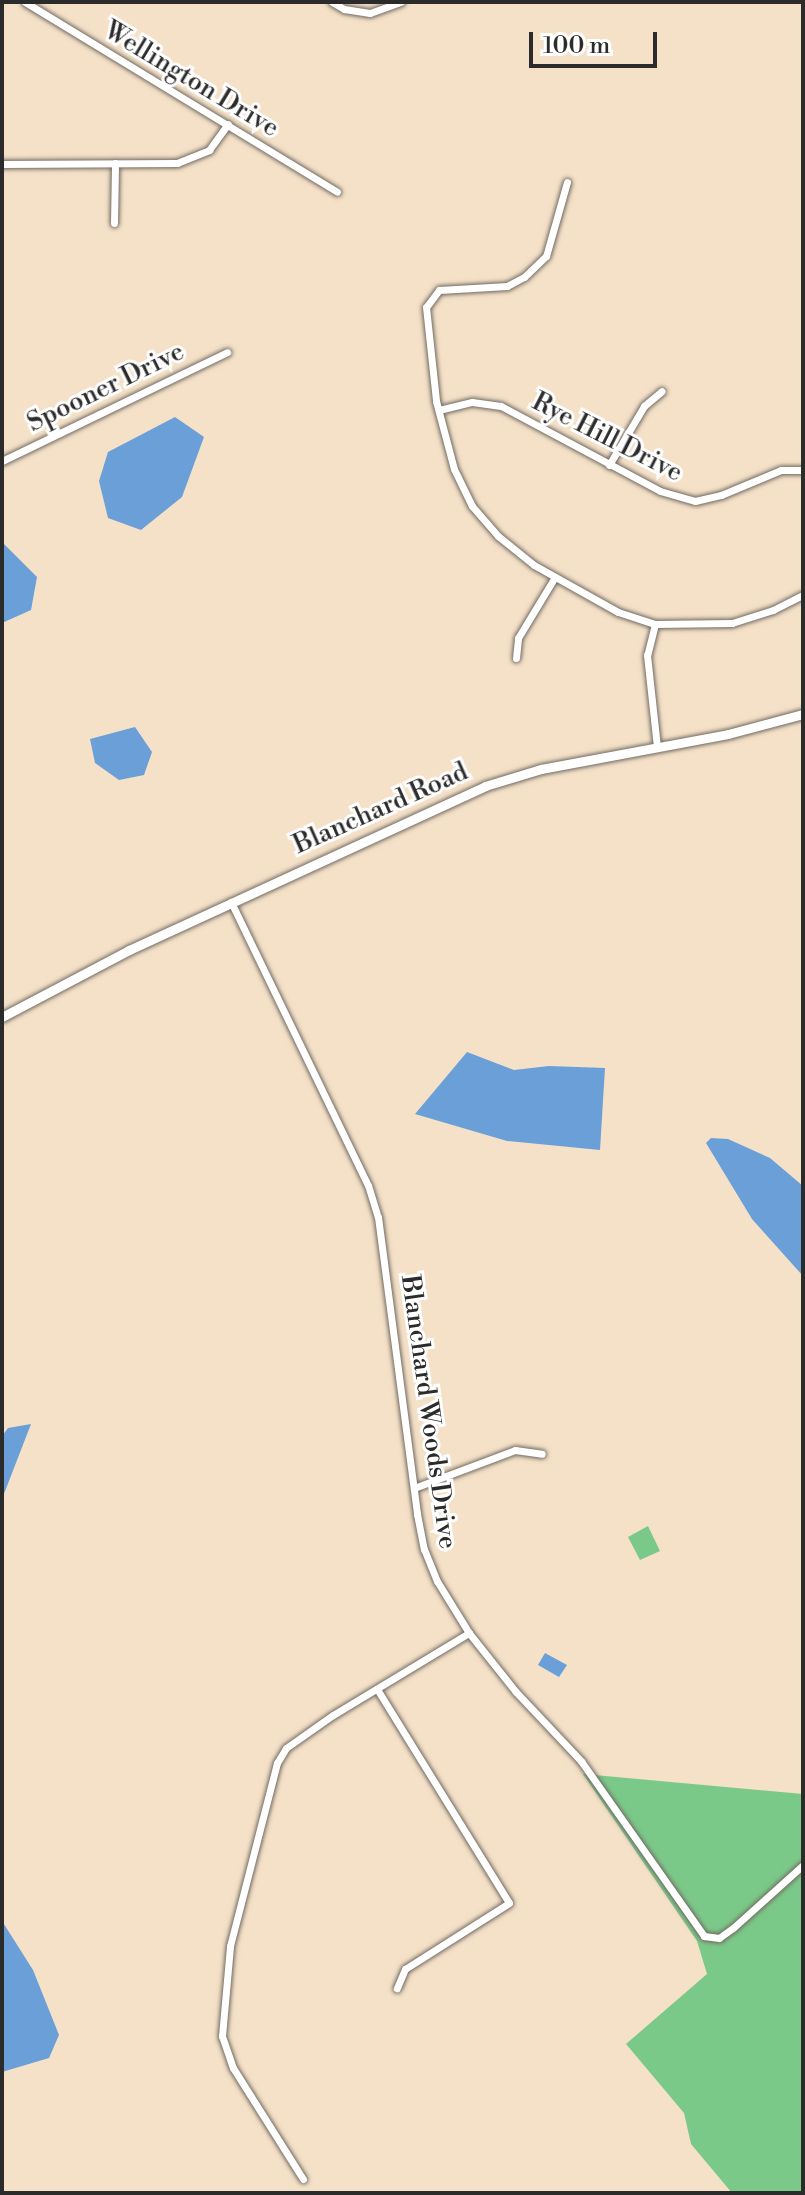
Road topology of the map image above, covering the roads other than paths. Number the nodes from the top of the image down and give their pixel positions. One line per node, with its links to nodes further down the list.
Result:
1 (25, 2): 4 (street, Wellington Drive)
2 (332, 2): 3 (street)
3 (401, 2)
4 (228, 124): 5 (street); 8 (street, Wellington Drive)
5 (115, 163): 6 (street); 9 (street)
6 (2, 164)
7 (567, 182): 12 (street)
8 (337, 192)
9 (114, 223)
10 (227, 352): 13 (street, Spooner Drive)
11 (662, 391): 14 (street)
12 (439, 410): 14 (street, Rye Hill Drive); 16 (street)
13 (2, 461)
14 (609, 465): 15 (street, Rye Hill Drive)
15 (803, 470)
16 (555, 577): 18 (street); 19 (street)
17 (803, 595): 18 (street)
18 (655, 624): 21 (street)
19 (516, 658)
20 (803, 714): 21 (street, Blanchard Road)
21 (657, 747): 22 (street, Blanchard Road)
22 (231, 902): 23 (street, Blanchard Road); 25 (street, Blanchard Woods Drive)
23 (2, 1017)
24 (542, 1454): 25 (street)
25 (414, 1488): 26 (street, Blanchard Woods Drive)
26 (469, 1633): 27 (street); 28 (street, Blanchard Woods Drive)
27 (377, 1689): 29 (street); 30 (street)
28 (803, 1865)
29 (397, 1988)
30 (303, 2179)

